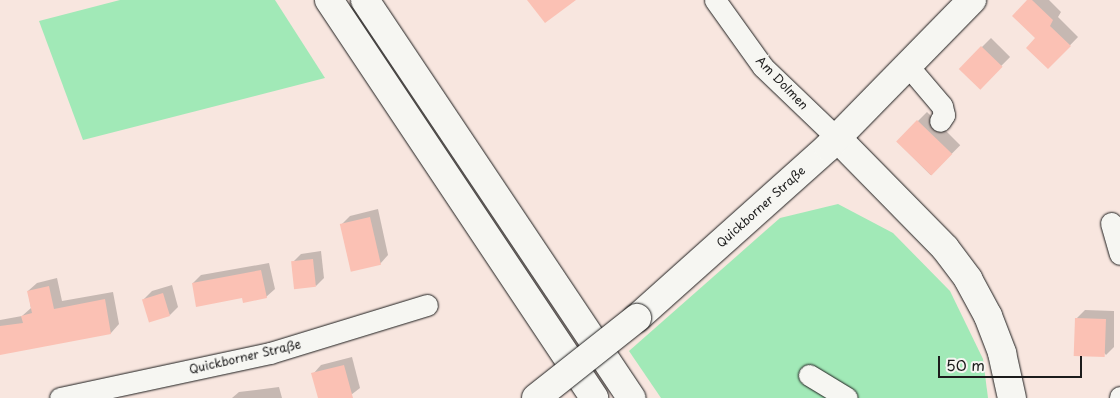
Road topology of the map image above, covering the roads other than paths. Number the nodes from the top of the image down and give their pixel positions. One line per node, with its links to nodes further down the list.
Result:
1 (329, 0): 14 (main road)
2 (365, 0): 15 (main road)
3 (716, 0): 7 (street, Am Dolmen)
4 (972, 0): 5 (main road, Quickborner Straße)
5 (908, 66): 6 (street); 7 (main road, Quickborner Straße)
6 (940, 121)
7 (837, 138): 13 (main road, Quickborner Straße, bridge); 17 (main road)
8 (1111, 223): 9 (street)
9 (1120, 254)
10 (427, 305): 12 (street, Quickborner Straße)
11 (809, 375): 16 (street)
12 (60, 398)
13 (536, 398)
14 (594, 398)
15 (630, 398)
16 (847, 398)
17 (1012, 398)

